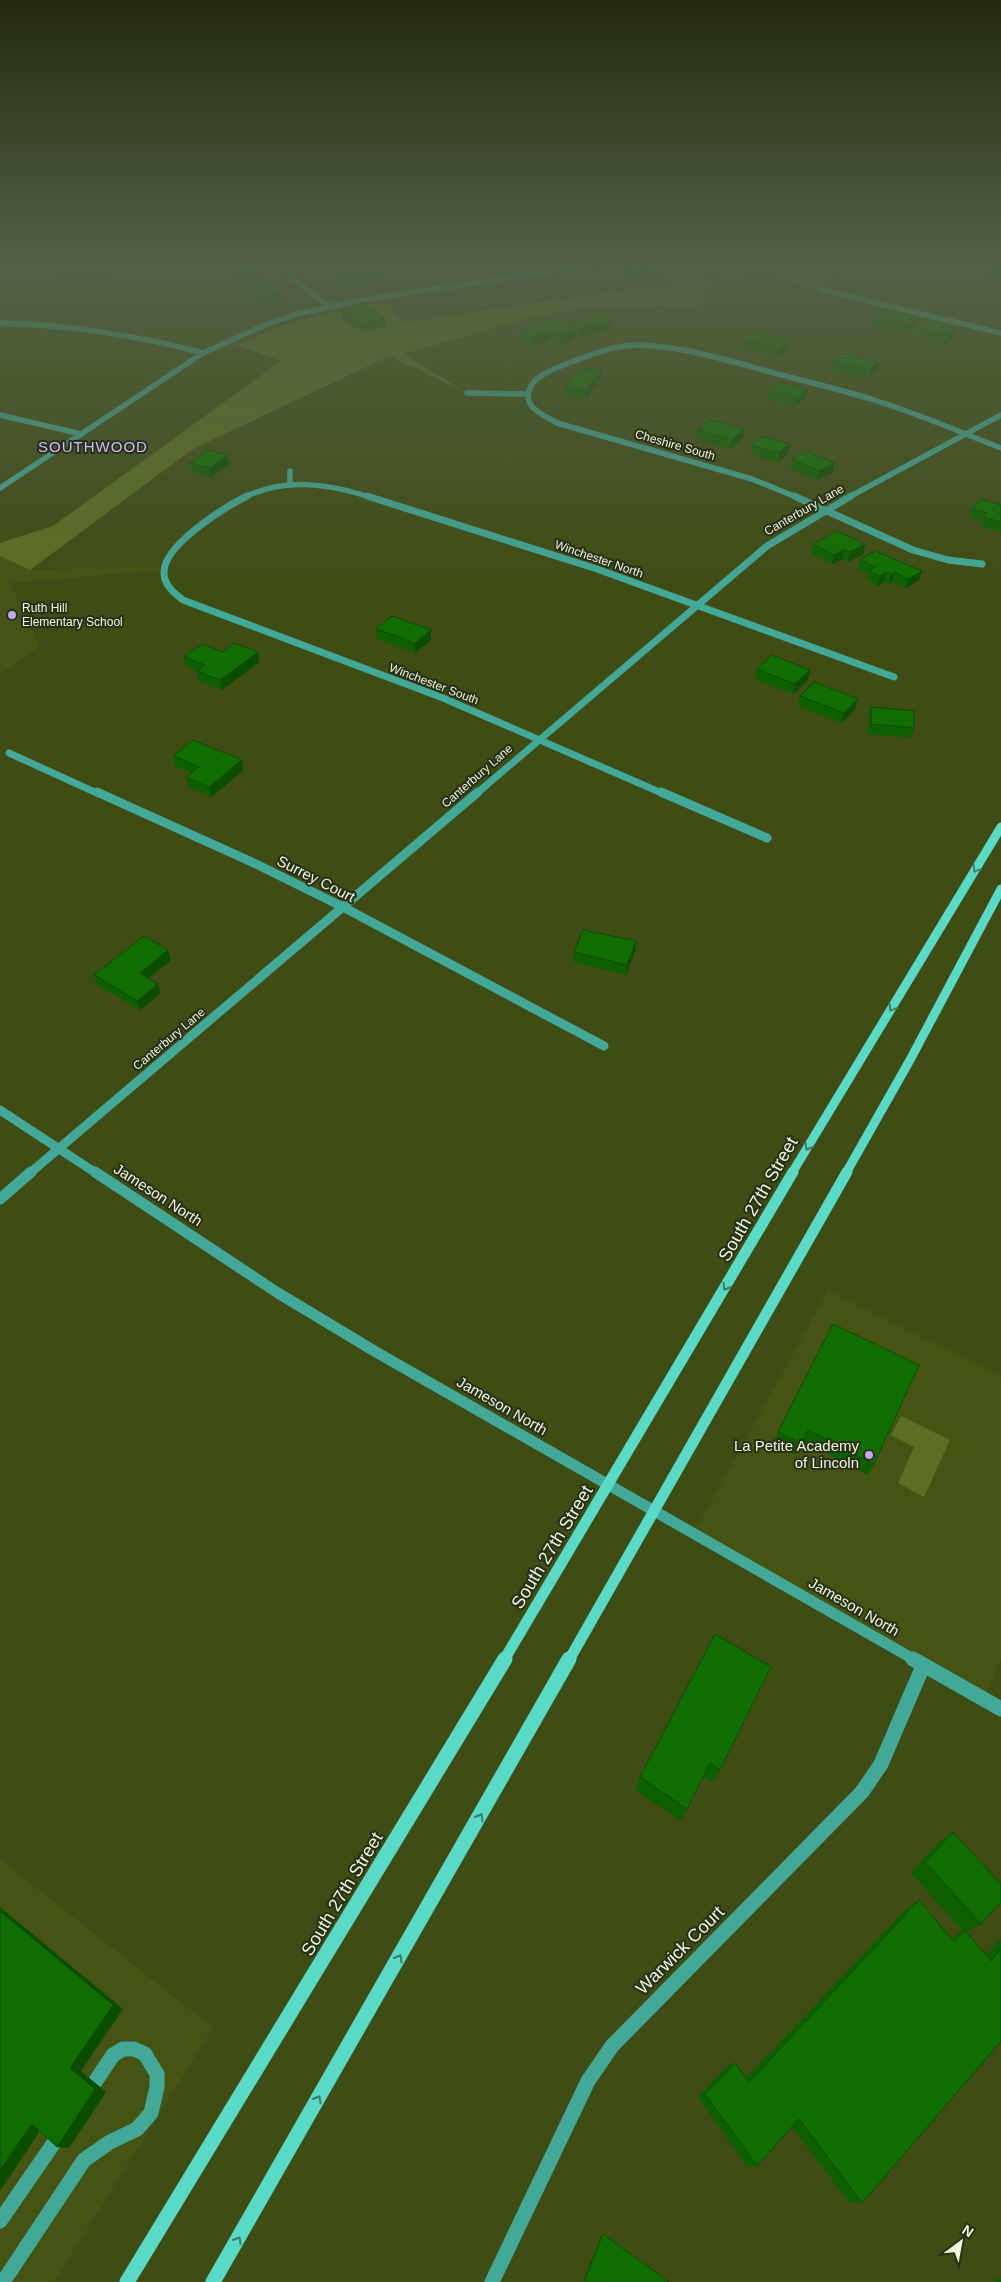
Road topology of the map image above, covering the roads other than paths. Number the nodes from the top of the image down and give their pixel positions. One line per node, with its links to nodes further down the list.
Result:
1 (174, 371): 8 (street)
2 (551, 371): 5 (street)
3 (766, 371): 9 (street)
4 (467, 393): 5 (street)
5 (527, 394): 14 (street, Cheshire South)
6 (0, 415): 8 (street)
7 (1001, 415): 9 (street, Canterbury Lane)
8 (81, 434): 13 (street)
9 (966, 434): 10 (street); 14 (street, Canterbury Lane)
10 (1001, 448)
11 (290, 471): 12 (street)
12 (290, 485): 15 (street, Winchester North); 17 (street, Winchester North)
13 (0, 488)
14 (825, 510): 16 (street, Cheshire South); 17 (street, Canterbury Lane)
15 (205, 523): 19 (street, Winchester South)
16 (982, 564)
17 (696, 605): 18 (street, Winchester North); 19 (street, Canterbury Lane)
18 (894, 677)
19 (539, 739): 22 (street, Winchester South); 24 (street, Canterbury Lane)
20 (8, 753): 24 (street, Surrey Court)
21 (1001, 827): 29 (main road, South 27th Street, one-way to 29)
22 (767, 838)
23 (1001, 888): 30 (main road)
24 (343, 907): 25 (street, Surrey Court); 27 (street, Canterbury Lane)
25 (604, 1046)
26 (0, 1110): 27 (street, Jameson North)
27 (59, 1149): 28 (street, Canterbury Lane); 29 (street, Jameson North)
28 (0, 1199)
29 (609, 1486): 30 (street, Jameson North); 37 (main road, South 27th Street)
30 (654, 1512): 31 (street, Jameson North); 38 (main road, one-way to 30)
31 (923, 1666): 32 (street, Jameson North); 39 (street, Warwick Court)
32 (1001, 1709)
33 (94, 2082): 36 (street)
34 (58, 2137): 35 (street)
35 (0, 2221)
36 (3, 2282)
37 (127, 2282)
38 (213, 2282)
39 (492, 2282)

